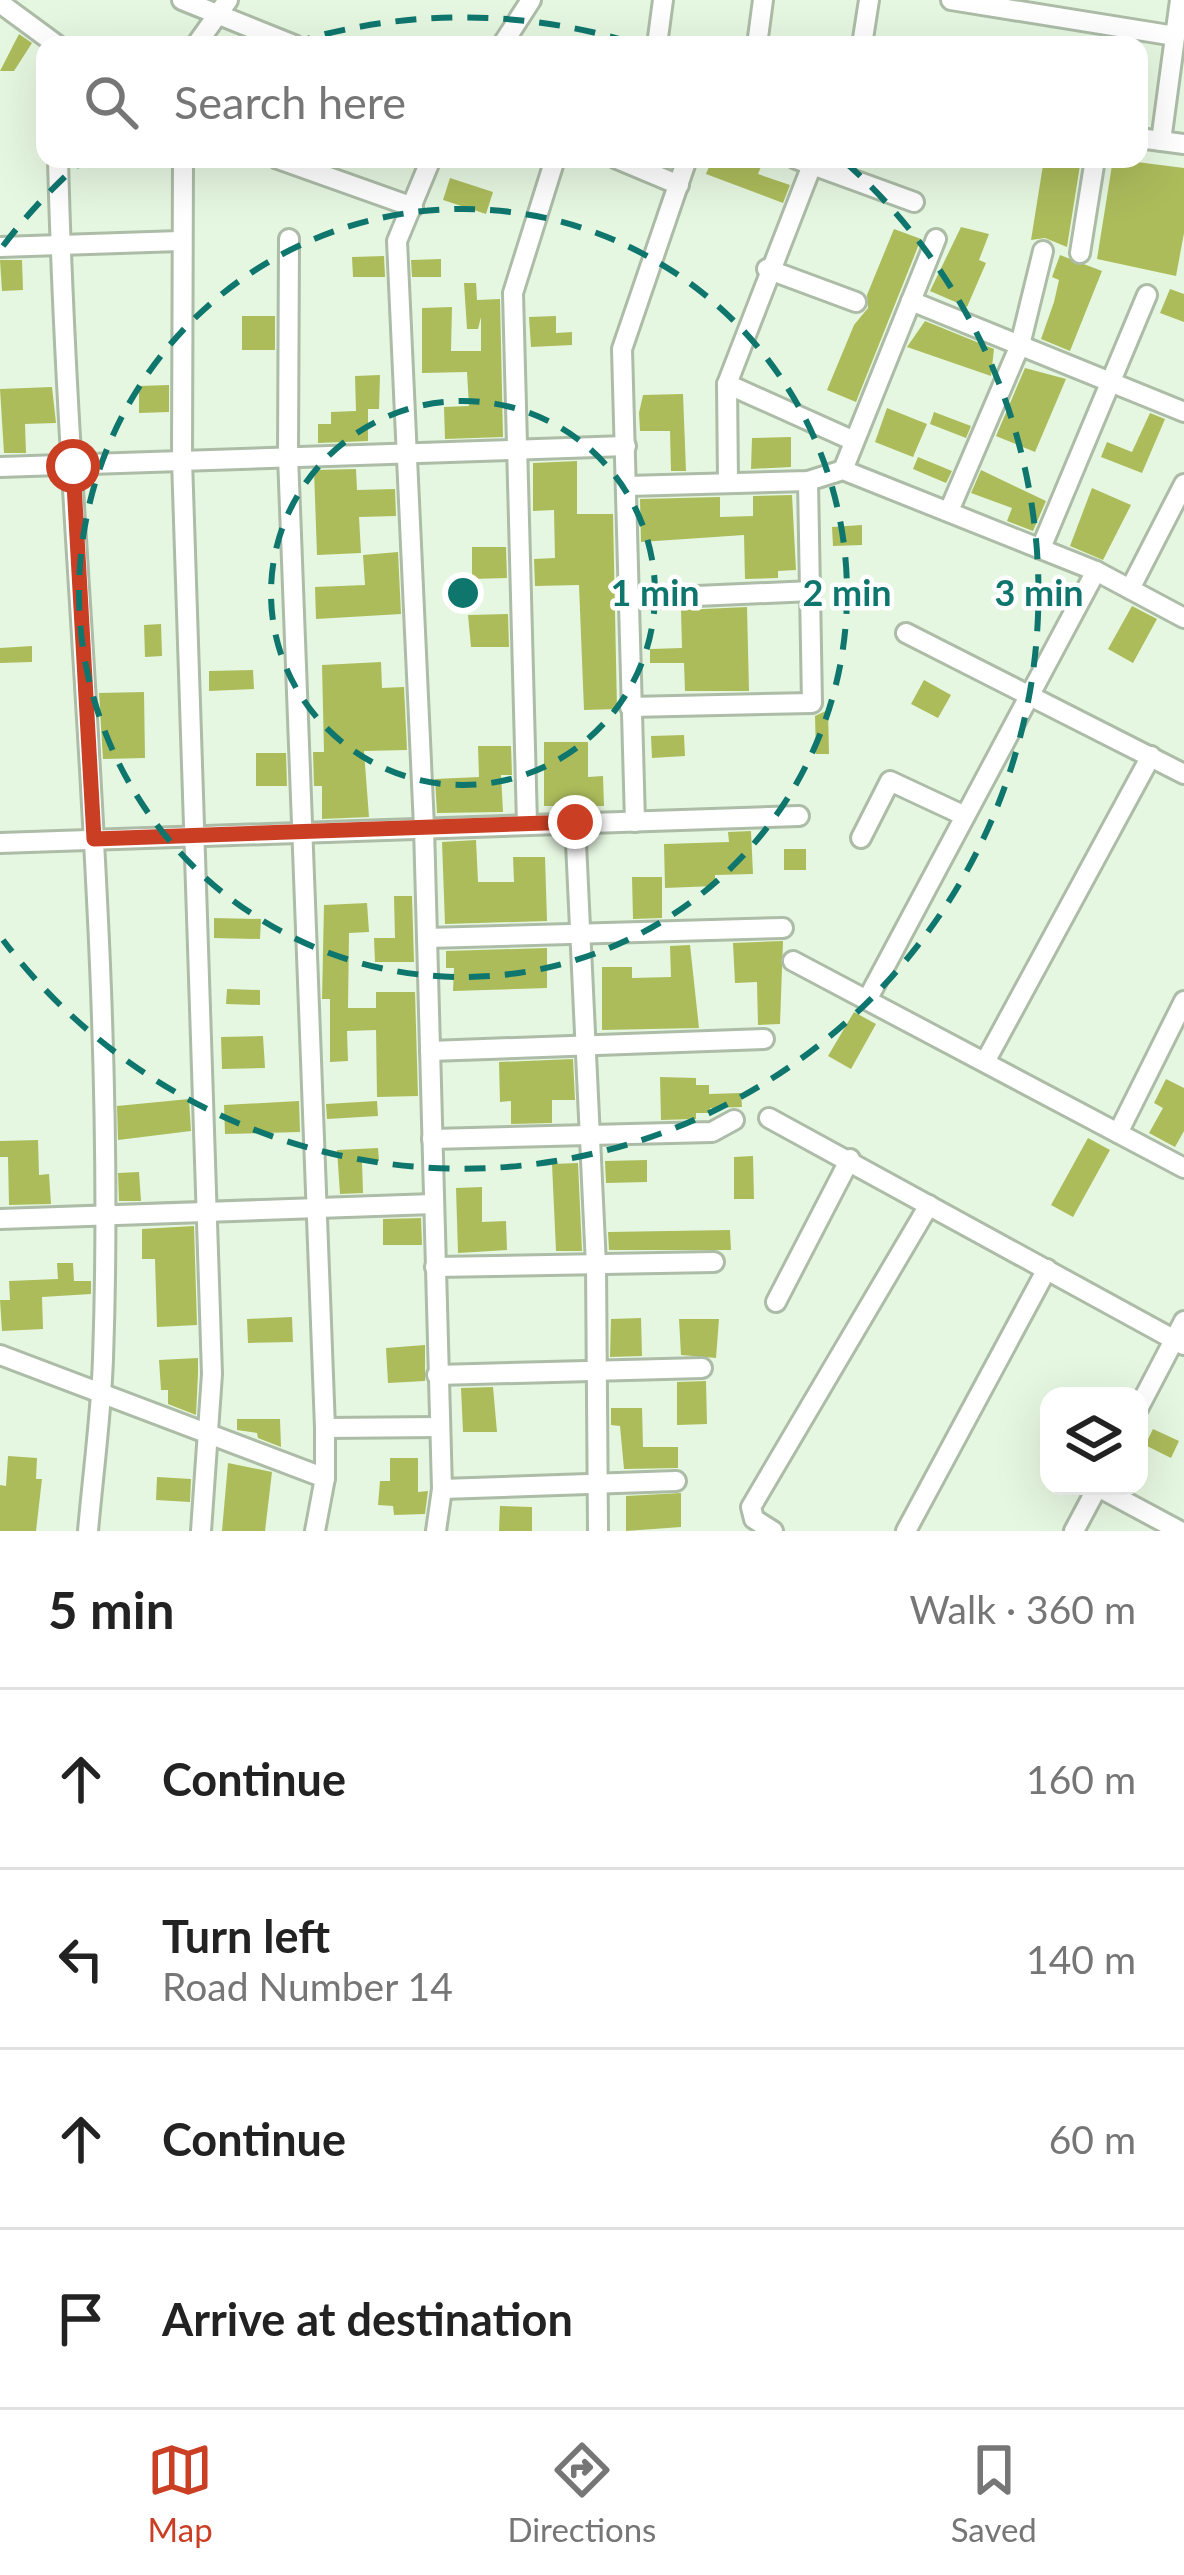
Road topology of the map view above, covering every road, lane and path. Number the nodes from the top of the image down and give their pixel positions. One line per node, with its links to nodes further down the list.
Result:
1 (182, 0): 9 (street)
2 (531, 0): 14 (street)
3 (663, 0): 15 (street)
4 (763, 0): 16 (street)
5 (869, 0): 17 (street)
6 (951, 0): 10 (street)
7 (1180, 0): 18 (street)
8 (0, 3): 11 (street)
9 (223, 7): 12 (street); 13 (street)
10 (1068, 9): 18 (street)
11 (45, 36)
12 (202, 36)
13 (277, 36)
14 (508, 36)
15 (658, 36)
16 (758, 36)
17 (863, 36)
18 (1175, 36): 20 (street)
19 (1148, 139): 20 (street)
20 (1161, 141): 21 (street)
21 (1184, 144)
22 (58, 168): 38 (street)
23 (183, 168): 37 (street)
24 (303, 168): 34 (street)
25 (428, 168): 34 (street)
26 (552, 168): 52 (street)
27 (638, 168): 32 (street)
28 (685, 168): 32 (street)
29 (802, 168): 42 (street)
30 (820, 168): 33 (street)
31 (1093, 168): 41 (street)
32 (679, 185): 51 (street)
33 (914, 202)
34 (413, 207): 53 (street)
35 (289, 239): 54 (street)
36 (936, 239): 44 (street)
37 (180, 241): 38 (street); 55 (street)
38 (60, 244): 39 (street); 56 (street)
39 (0, 247)
40 (1043, 251): 46 (street)
41 (1079, 253)
42 (767, 269): 45 (street); 48 (street)
43 (1147, 295): 47 (street)
44 (911, 301): 46 (street); 50 (street)
45 (856, 302)
46 (1020, 345): 47 (street); 63 (street)
47 (1113, 382): 49 (street); 65 (street)
48 (728, 384): 50 (street); 60 (street)
49 (1184, 412)
50 (854, 441): 58 (street)
51 (626, 446): 52 (street); 62 (street)
52 (518, 447): 53 (street); 80 (street)
53 (405, 451): 54 (street); 81 (street)
54 (288, 456): 55 (street); 82 (street)
55 (182, 460): 56 (street); 83 (street)
56 (73, 466): 57 (street); 85 (street)
57 (0, 467)
58 (843, 470): 59 (street); 63 (street)
59 (808, 481): 60 (street); 68 (street)
60 (728, 482): 62 (street)
61 (1184, 484): 64 (street)
62 (627, 486): 69 (street)
63 (949, 511): 65 (street)
64 (1176, 518): 67 (street)
65 (1040, 548): 66 (street)
66 (1096, 571): 67 (street); 72 (street)
67 (1130, 590): 70 (street)
68 (812, 591): 69 (street); 73 (street)
69 (629, 599): 73 (street)
70 (1184, 618)
71 (906, 633): 72 (street)
72 (1030, 694): 74 (street); 77 (street)
73 (631, 707): 79 (street)
74 (1151, 756): 75 (street); 96 (street)
75 (1184, 774)
76 (799, 816): 79 (street)
77 (965, 816): 84 (street); 91 (street)
78 (575, 822): 79 (street); 80 (street); 88 (street)
79 (635, 822)
80 (527, 824): 81 (street)
81 (424, 827): 82 (street); 89 (street)
82 (306, 832): 83 (street); 106 (street)
83 (194, 836): 85 (street); 107 (street)
84 (861, 838)
85 (94, 839): 86 (street); 108 (street)
86 (0, 843)
87 (784, 928): 88 (street)
88 (580, 934): 89 (street); 94 (street)
89 (428, 938): 95 (street)
90 (793, 961): 91 (street)
91 (867, 1000): 96 (street)
92 (1184, 1001): 99 (street)
93 (764, 1039): 94 (street)
94 (583, 1045): 95 (street); 100 (street)
95 (430, 1051): 101 (street)
96 (985, 1063): 99 (street)
97 (769, 1118): 102 (street)
98 (734, 1120): 100 (street)
99 (1118, 1132): 103 (street)
100 (588, 1135): 101 (street); 111 (street)
101 (432, 1139): 104 (street)
102 (850, 1160): 105 (street); 114 (street)
103 (1184, 1168)
104 (433, 1204): 106 (street); 112 (street)
105 (929, 1205): 113 (street); 137 (street)
106 (318, 1207): 107 (street); 124 (street)
107 (206, 1210): 108 (street); 125 (street)
108 (105, 1215): 109 (street); 122 (street)
109 (0, 1219)
110 (714, 1262): 111 (street)
111 (596, 1265): 112 (street); 119 (street)
112 (435, 1268): 120 (street)
113 (1047, 1269): 116 (street); 138 (street)
114 (776, 1302)
115 (1184, 1321): 116 (street)
116 (1179, 1342): 121 (street)
117 (0, 1355): 122 (street)
118 (702, 1368): 119 (street)
119 (596, 1370): 120 (street); 128 (street)
120 (437, 1375): 123 (street)
121 (1148, 1392)
122 (100, 1393): 125 (street); 132 (street)
123 (439, 1427): 124 (street); 129 (street)
124 (325, 1428): 126 (street)
125 (209, 1437): 126 (street); 133 (street)
126 (325, 1478): 134 (street)
127 (676, 1481): 128 (street)
128 (598, 1487): 129 (street); 136 (street)
129 (442, 1489): 135 (street)
130 (1093, 1495): 139 (street)
131 (1114, 1495): 140 (street)
132 (88, 1531)
133 (201, 1531)
134 (315, 1531)
135 (436, 1531)
136 (598, 1531)
137 (773, 1531)
138 (906, 1531)
139 (1074, 1531)
140 (1180, 1531)

